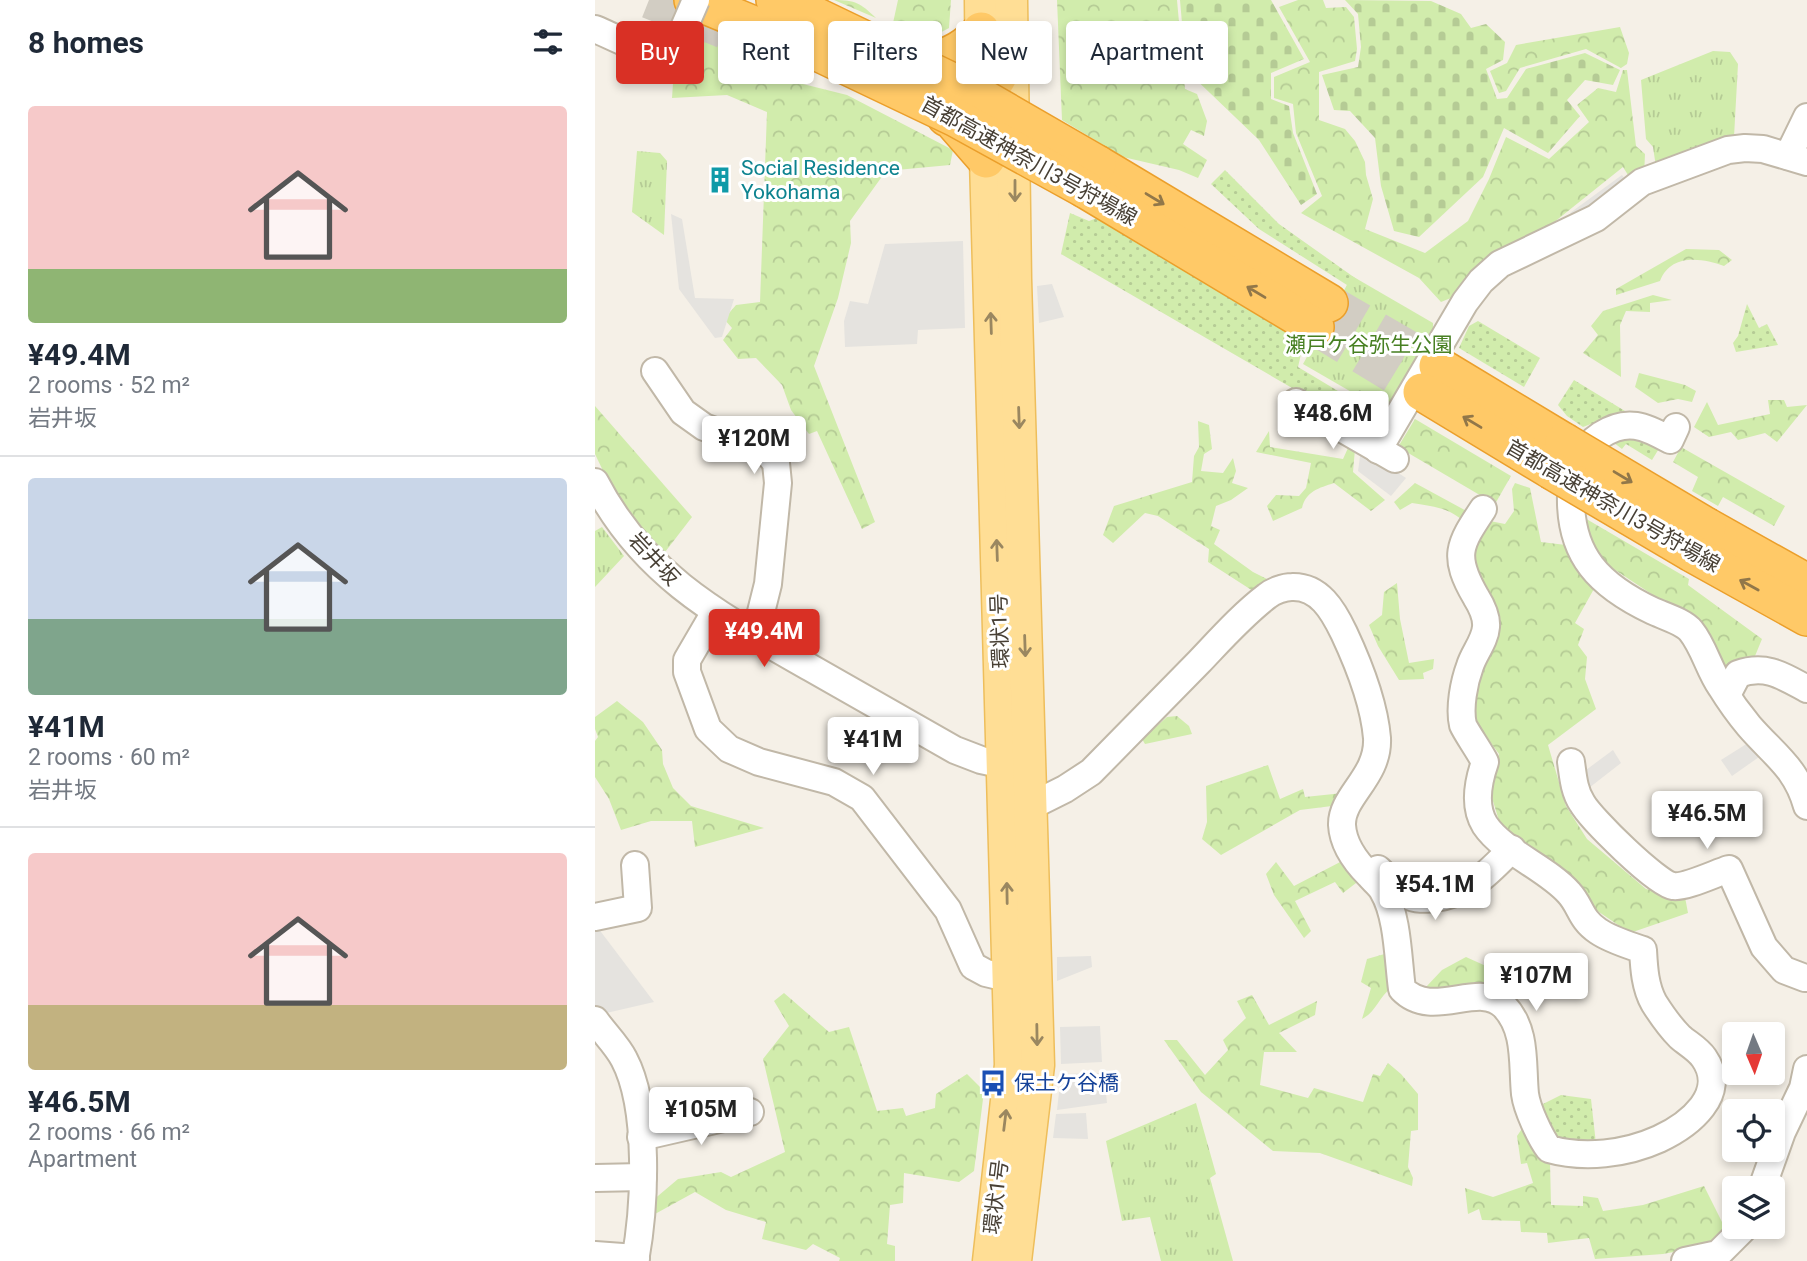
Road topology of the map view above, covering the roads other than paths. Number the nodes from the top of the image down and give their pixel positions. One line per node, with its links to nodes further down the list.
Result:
1 (775, 0): 6 (highway, 首都高速神奈川3号狩場線)
2 (1011, 0): 7 (main road, 環状1号)
3 (691, 10): 5 (highway, 首都高速神奈川3号狩場線); 8 (street)
4 (981, 16): 10 (highway); 15 (main road, 環状1号)
5 (752, 21)
6 (799, 21)
7 (1012, 21)
8 (595, 29)
9 (814, 33): 21 (highway, 首都高速神奈川3号狩場線, bridge)
10 (942, 59)
11 (942, 69): 15 (highway)
12 (871, 84): 16 (highway)
13 (992, 84): 15 (highway)
14 (1014, 84): 18 (main road, 環状1号)
15 (982, 101): 16 (highway); 18 (highway); 19 (main road, 環状1号)
16 (946, 117): 19 (highway)
17 (1807, 117): 20 (street)
18 (1015, 136): 36 (main road, 環状1号, one-way to 36)
19 (986, 159): 36 (main road, 環状1号, one-way to 19)
20 (1797, 159): 24 (street)
21 (1322, 315)
22 (655, 371): 32 (street)
23 (1430, 379): 28 (highway, 首都高速神奈川3号狩場線, bridge)
24 (1296, 402)
25 (1676, 427): 34 (street)
26 (595, 482): 30 (street, 岩井坂)
27 (1483, 509): 39 (street)
28 (1699, 540): 29 (highway, 首都高速神奈川3号狩場線); 31 (highway, 首都高速神奈川3号狩場線, one-way to 28)
29 (1807, 583)
30 (715, 612): 32 (street, 岩井坂); 44 (street)
31 (1807, 617)
32 (755, 636): 36 (street, 岩井坂)
33 (1807, 689): 34 (street)
34 (1727, 695): 37 (street)
35 (1571, 762): 43 (street)
36 (1016, 768): 38 (main road, 環状1号); 44 (main road, 環状1号, one-way to 36)
37 (1807, 806)
38 (1029, 807): 40 (street); 44 (main road, 環状1号)
39 (1512, 849): 40 (street); 40 (street)
40 (1350, 852)
41 (635, 865): 42 (street)
42 (595, 917)
43 (1806, 972)
44 (1023, 982): 56 (main road, 環状1号, one-way to 44); 57 (main road, 環状1号, one-way to 57)
45 (595, 1020): 46 (street)
46 (603, 1044): 49 (street)
47 (1807, 1069): 50 (street)
48 (750, 1112): 49 (street)
49 (641, 1137): 51 (street)
50 (1766, 1176)
51 (643, 1177): 52 (street); 55 (street)
52 (595, 1178)
53 (1733, 1239): 58 (street)
54 (595, 1255): 55 (street)
55 (636, 1260)
56 (989, 1261)
57 (1015, 1261)
58 (1685, 1261)

